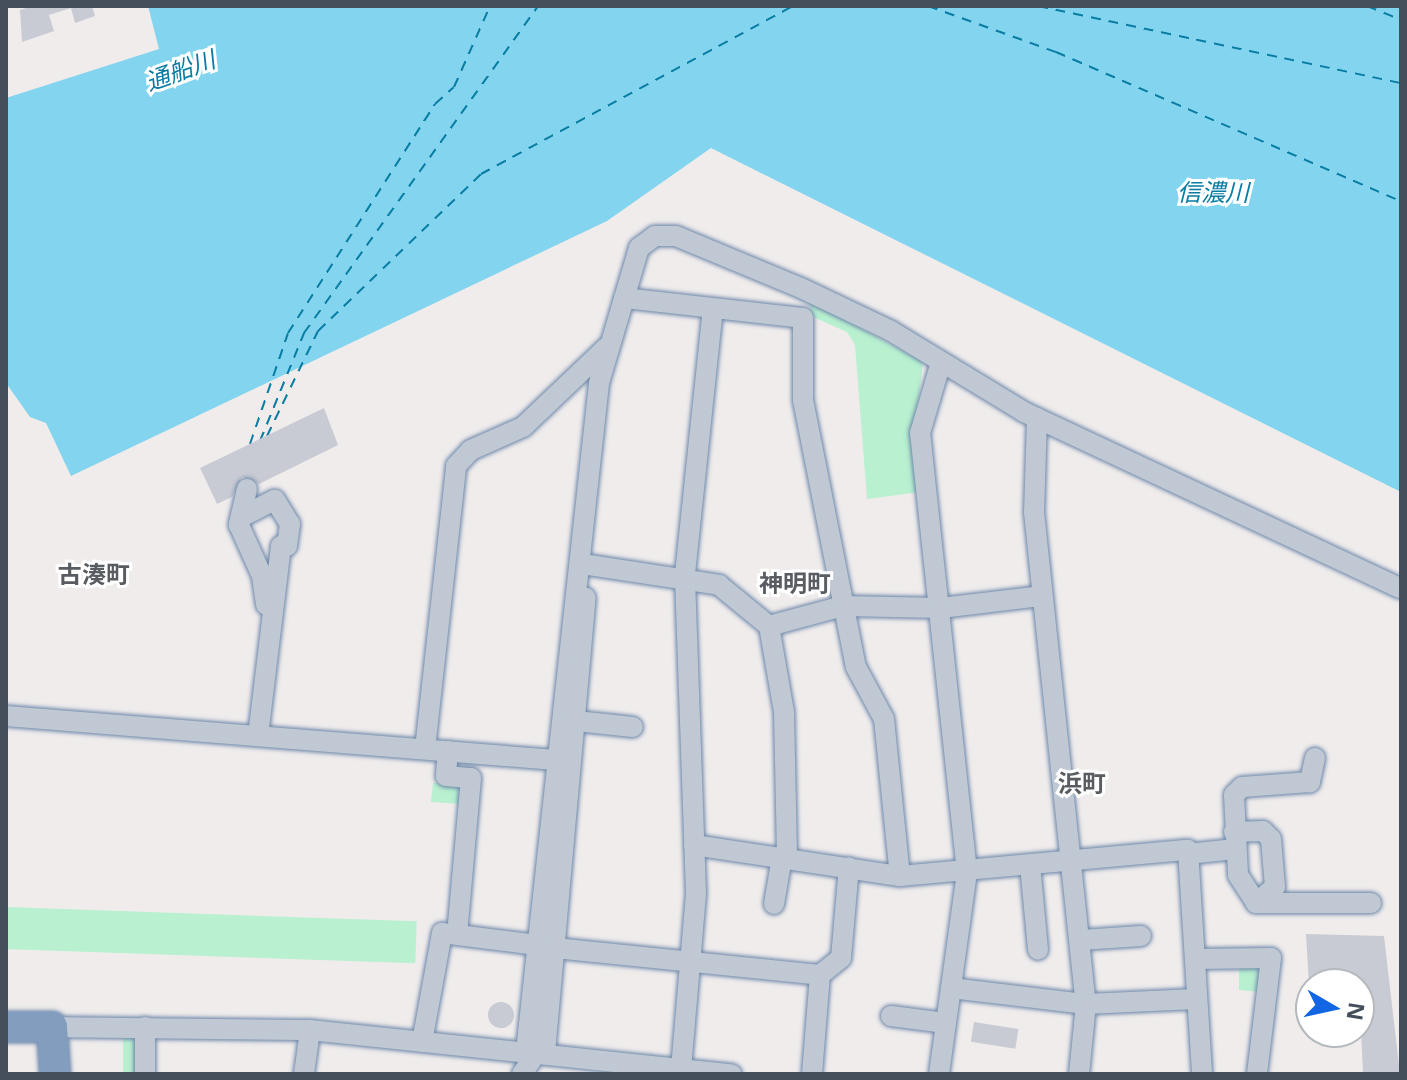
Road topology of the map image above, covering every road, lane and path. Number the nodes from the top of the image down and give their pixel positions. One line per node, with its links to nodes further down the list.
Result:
1 (622, 303): 2 (street); 3 (street); 4 (street); 8 (street)
2 (713, 309): 9 (street); 12 (street)
3 (610, 344): 20 (street); 23 (street)
4 (941, 362): 5 (street); 13 (street)
5 (1037, 418): 10 (street); 11 (street)
6 (247, 489): 7 (street)
7 (241, 517): 15 (street); 15 (street)
8 (589, 565): 9 (street); 17 (street)
9 (685, 574): 14 (street); 25 (street)
10 (1401, 589)
11 (1042, 596): 13 (street); 28 (street)
12 (843, 606): 13 (street); 14 (street); 32 (street)
13 (941, 608): 31 (street)
14 (769, 626): 27 (street)
15 (269, 629): 19 (street)
16 (6, 716): 19 (street)
17 (576, 721): 18 (street); 23 (street)
18 (633, 727)
19 (258, 736): 20 (street)
20 (425, 749): 21 (street)
21 (448, 751): 23 (street); 36 (street)
22 (1315, 758): 24 (street)
23 (564, 761): 39 (street)
24 (1235, 840): 26 (street); 33 (street); 33 (street)
25 (694, 845): 27 (street); 42 (street)
26 (1188, 854): 28 (street); 41 (street)
27 (785, 857): 30 (street); 35 (street)
28 (1072, 861): 29 (street); 38 (street)
29 (1030, 865): 31 (street); 40 (street)
30 (849, 867): 32 (street); 43 (street)
31 (967, 872): 32 (street); 44 (street)
32 (900, 876)
33 (1256, 903): 34 (street)
34 (1371, 903)
35 (774, 904)
36 (458, 925)
37 (1141, 936): 38 (street)
38 (1081, 940): 46 (street)
39 (546, 947): 42 (street); 53 (street); 54 (street)
40 (1038, 950)
41 (1195, 959): 45 (street); 65 (street)
42 (694, 963): 43 (street); 55 (street)
43 (820, 975): 61 (street)
44 (951, 988): 46 (street); 48 (street)
45 (1196, 999): 46 (street); 64 (street)
46 (1086, 1004): 63 (street)
47 (891, 1016): 48 (street)
48 (946, 1023): 62 (street)
49 (6, 1027): 50 (highway)
50 (52, 1027): 51 (street); 56 (highway)
51 (145, 1027): 52 (street); 57 (street)
52 (310, 1030): 53 (street); 58 (street)
53 (422, 1042): 54 (street)
54 (536, 1052): 55 (street); 59 (street)
55 (681, 1069): 60 (street)
56 (55, 1074)
57 (145, 1074)
58 (304, 1074)
59 (522, 1074)
60 (732, 1074)
61 (812, 1074)
62 (939, 1074)
63 (1079, 1074)
64 (1202, 1074)
65 (1257, 1074)

